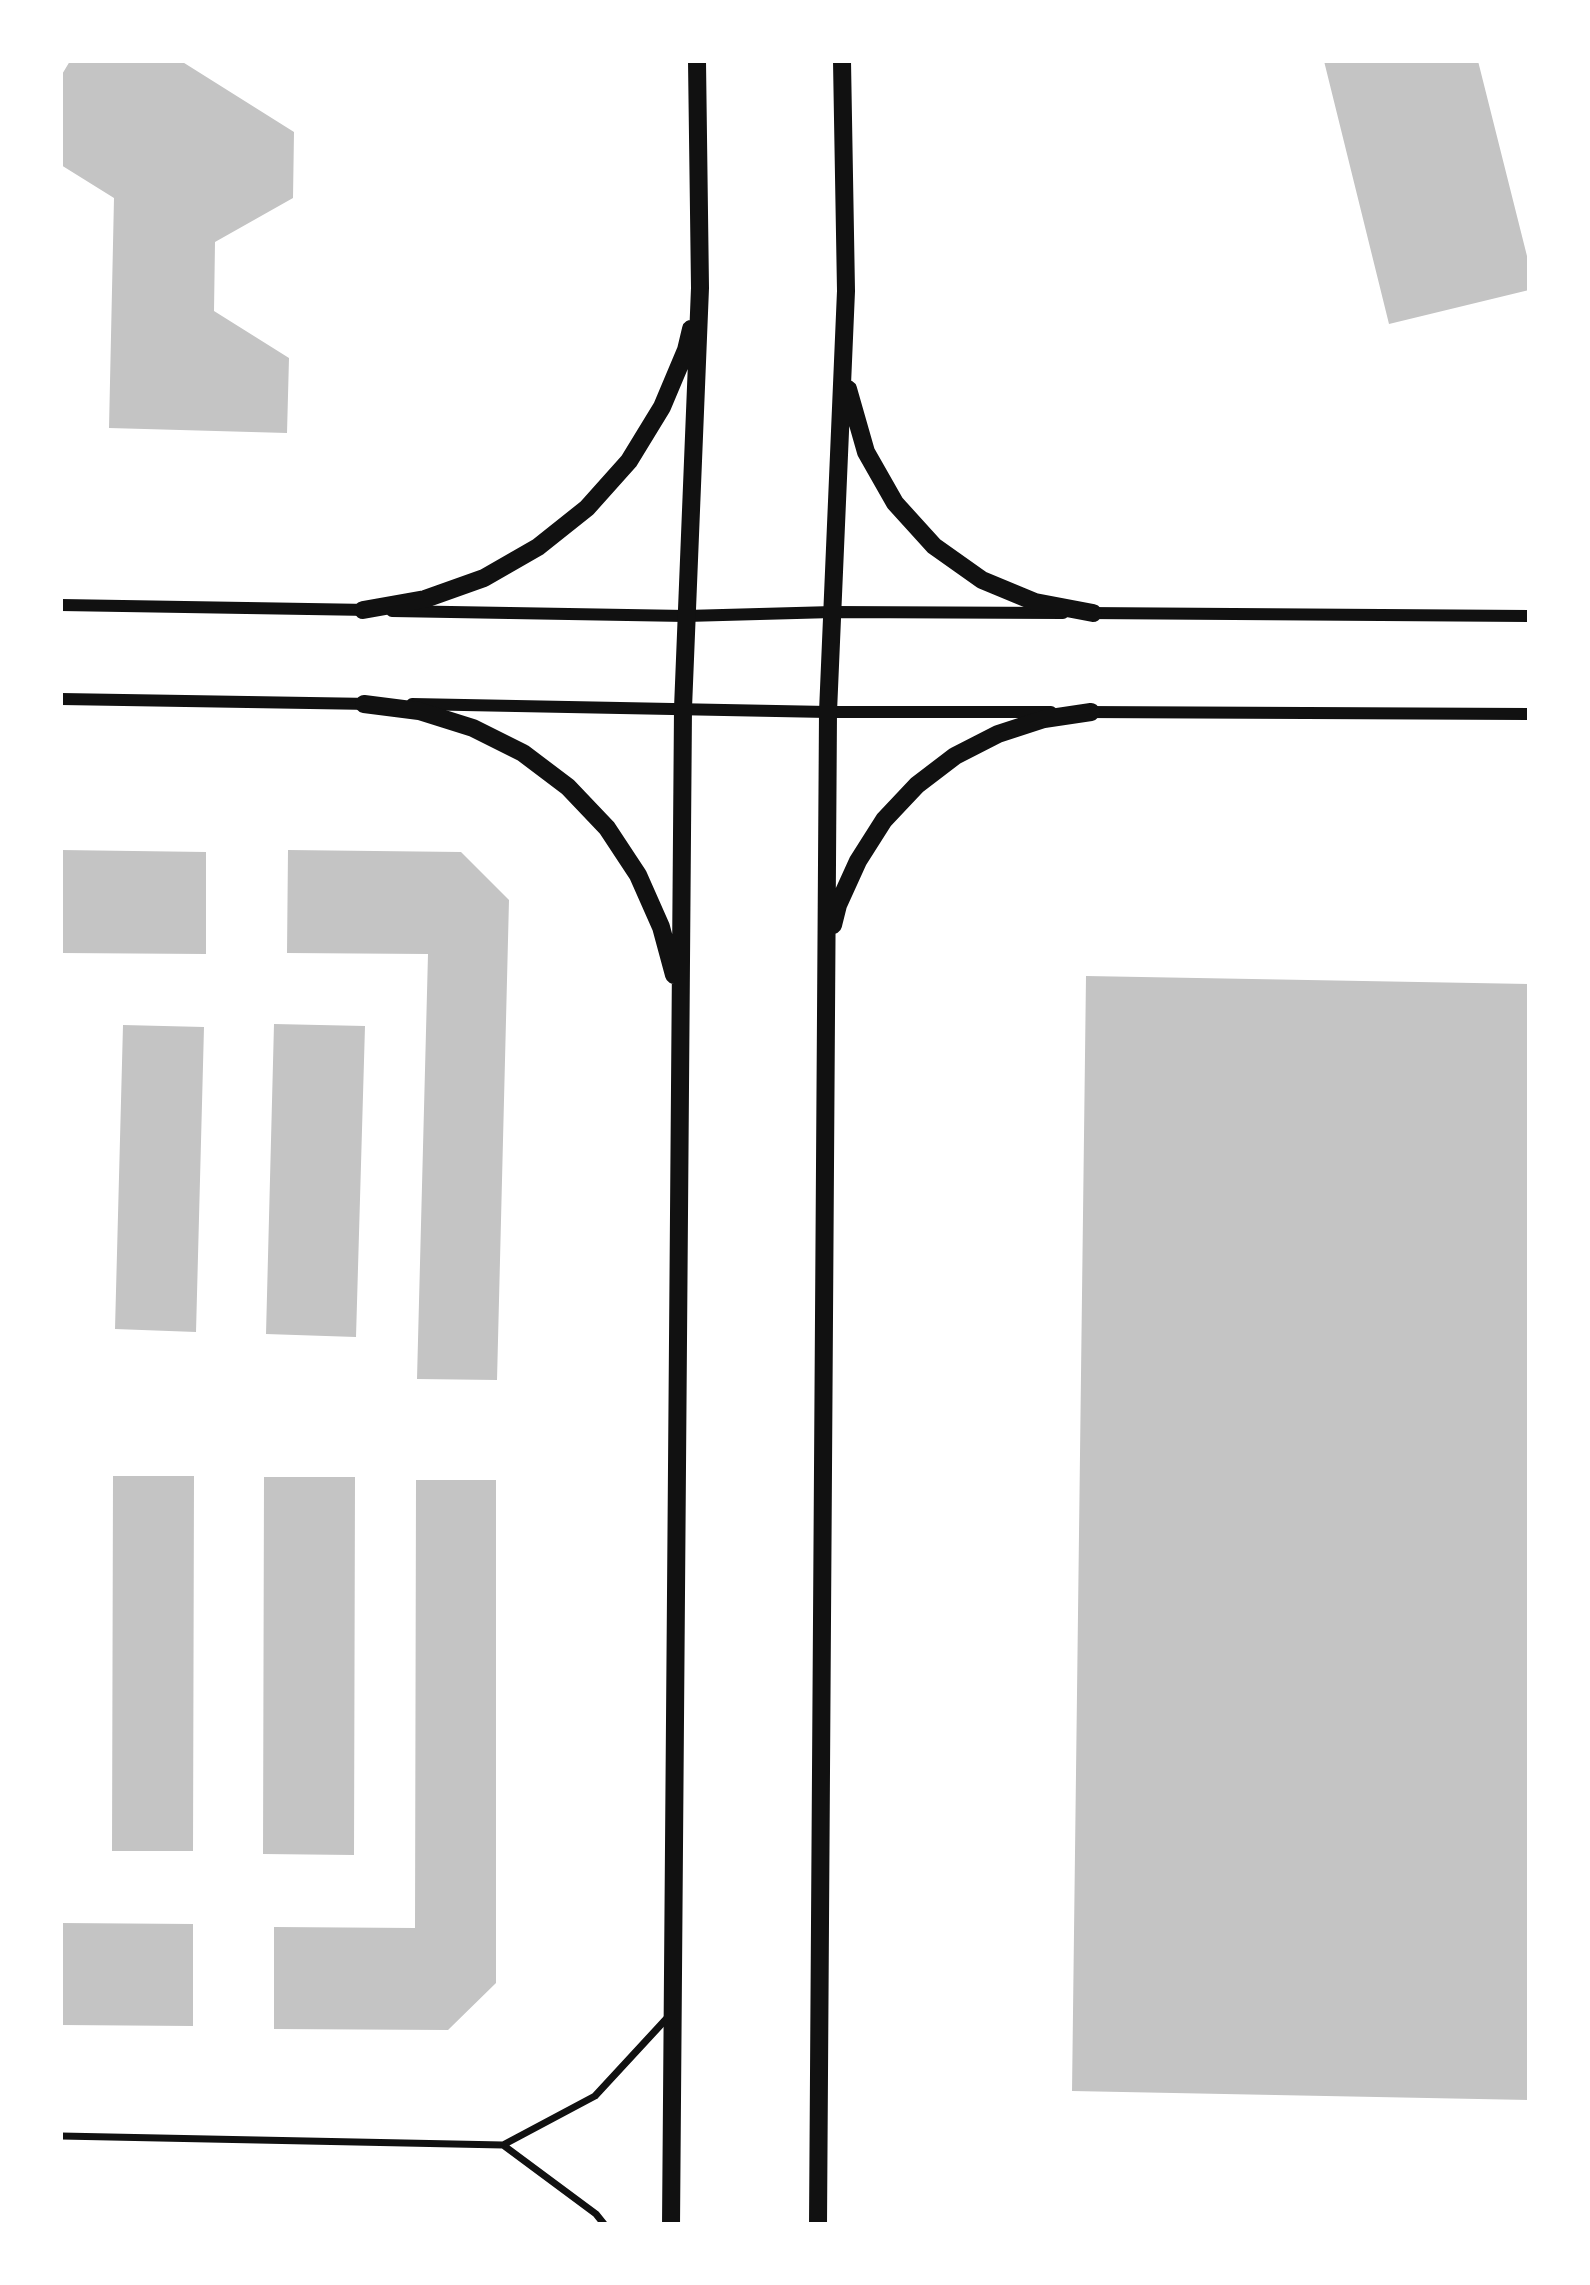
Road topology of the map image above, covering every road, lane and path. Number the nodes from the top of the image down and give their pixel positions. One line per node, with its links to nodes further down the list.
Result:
1 (696, 61): 3 (main road)
2 (842, 61): 4 (main road)
3 (701, 288): 6 (main road); 9 (main road)
4 (844, 338): 7 (main road); 8 (main road)
5 (61, 605): 6 (street)
6 (363, 610): 9 (street)
7 (833, 612): 8 (street); 9 (street); 14 (main road)
8 (1093, 613): 10 (street)
9 (686, 616): 13 (main road)
10 (1529, 616)
11 (61, 699): 12 (street)
12 (364, 704): 13 (street); 18 (main road)
13 (683, 708): 14 (street); 18 (main road)
14 (828, 712): 15 (street); 17 (main road)
15 (1091, 712): 16 (street); 17 (main road)
16 (1529, 714)
17 (827, 952): 24 (main road)
18 (680, 1038): 19 (main road)
19 (671, 2013): 21 (street); 23 (main road)
20 (61, 2136): 21 (street)
21 (503, 2145): 22 (street)
22 (604, 2224)
23 (671, 2224)
24 (818, 2224)

